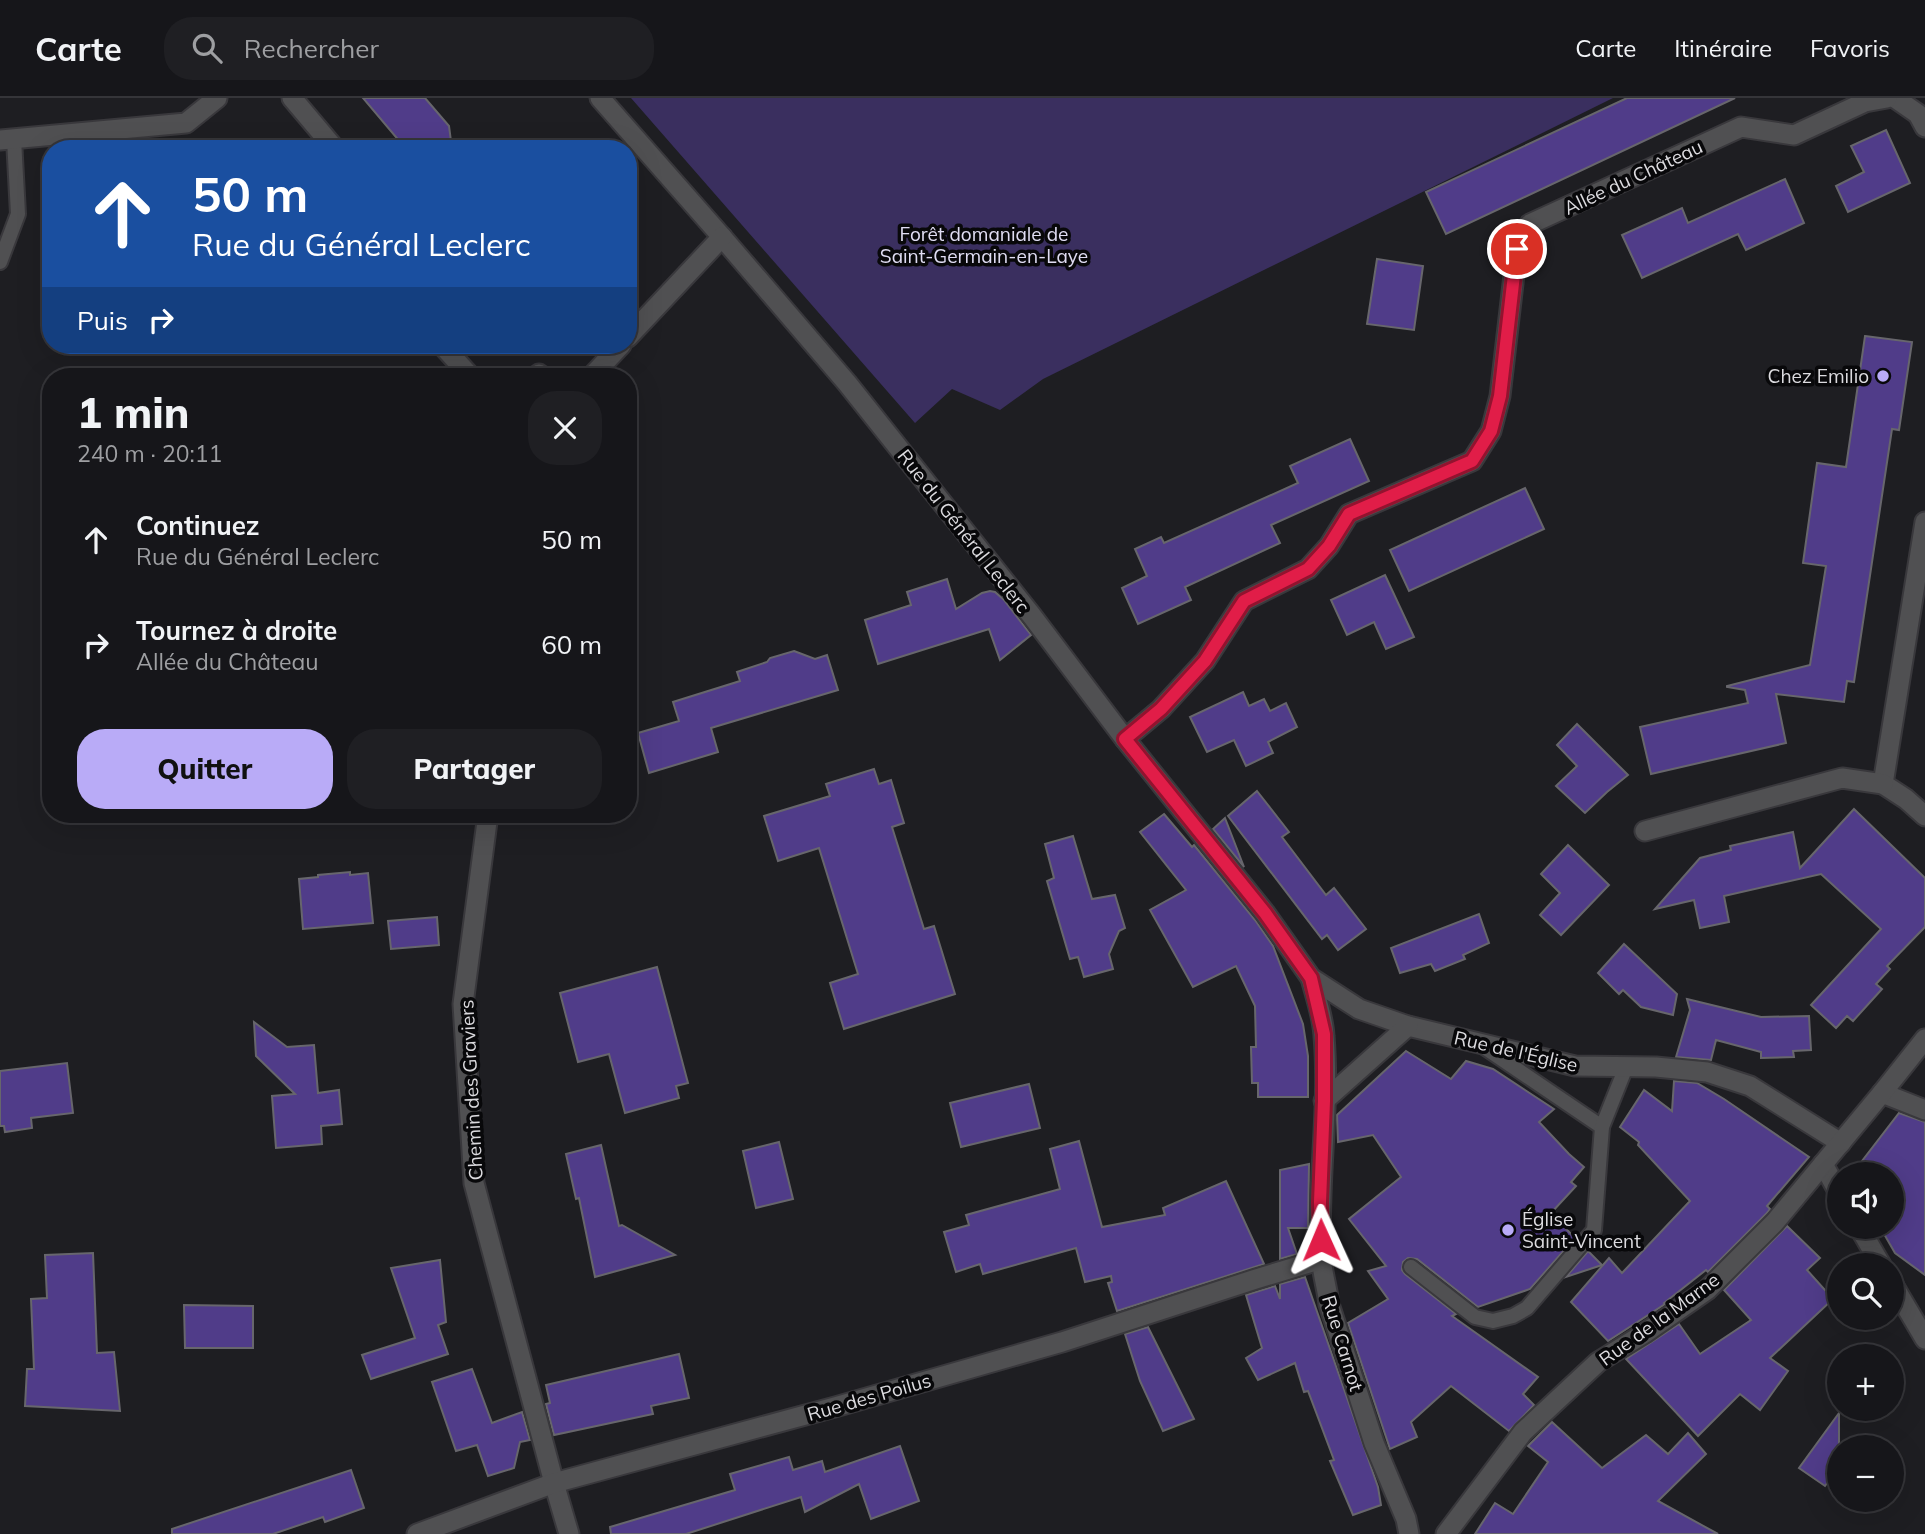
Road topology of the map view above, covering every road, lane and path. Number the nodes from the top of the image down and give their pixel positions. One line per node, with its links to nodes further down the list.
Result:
1 (217, 98): 7 (street)
2 (292, 98): 8 (street)
3 (600, 98): 10 (street, Rue du Général Leclerc)
4 (1887, 98): 19 (street, Allée du Château)
5 (1895, 98): 6 (street)
6 (1925, 127)
7 (7, 140): 12 (lane)
8 (327, 140)
9 (637, 140): 11 (street, Rue du Général Leclerc)
10 (637, 140)
11 (722, 237): 13 (street); 19 (street, Rue du Général Leclerc)
12 (0, 262)
13 (637, 327)
14 (450, 354): 16 (street)
15 (613, 354): 17 (street)
16 (463, 368)
17 (599, 368)
18 (1925, 522): 20 (street)
19 (1125, 739): 24 (street, Rue du Général Leclerc)
20 (1883, 784): 21 (street); 23 (street)
21 (1925, 816)
22 (487, 823): 40 (street, Chemin des Graviers)
23 (1645, 831)
24 (1311, 978): 25 (street, Rue de l'Église); 30 (street, Rue Carnot)
25 (1408, 1026): 27 (street, Rue de l'Église); 30 (street)
26 (1925, 1039): 29 (street, Rue de la Marne)
27 (1477, 1042): 28 (street, Rue de l'Église); 32 (lane)
28 (1626, 1067): 32 (lane); 33 (street, Rue de l'Église)
29 (1882, 1093): 31 (street); 33 (street, Rue de la Marne)
30 (1324, 1101): 36 (street, Rue Carnot)
31 (1925, 1110)
32 (1602, 1127): 37 (lane)
33 (1841, 1143): 34 (street, Rue de la Marne)
34 (1823, 1164): 35 (street); 44 (street, Rue de la Marne)
35 (1827, 1171)
36 (1322, 1259): 40 (street, Rue des Poilus); 43 (street, Rue Carnot)
37 (1411, 1267)
38 (1904, 1303): 39 (street)
39 (1925, 1339)
40 (554, 1483): 41 (street, Rue des Poilus); 42 (street, Chemin des Graviers)
41 (418, 1534)
42 (569, 1534)
43 (1409, 1534)
44 (1446, 1534)

